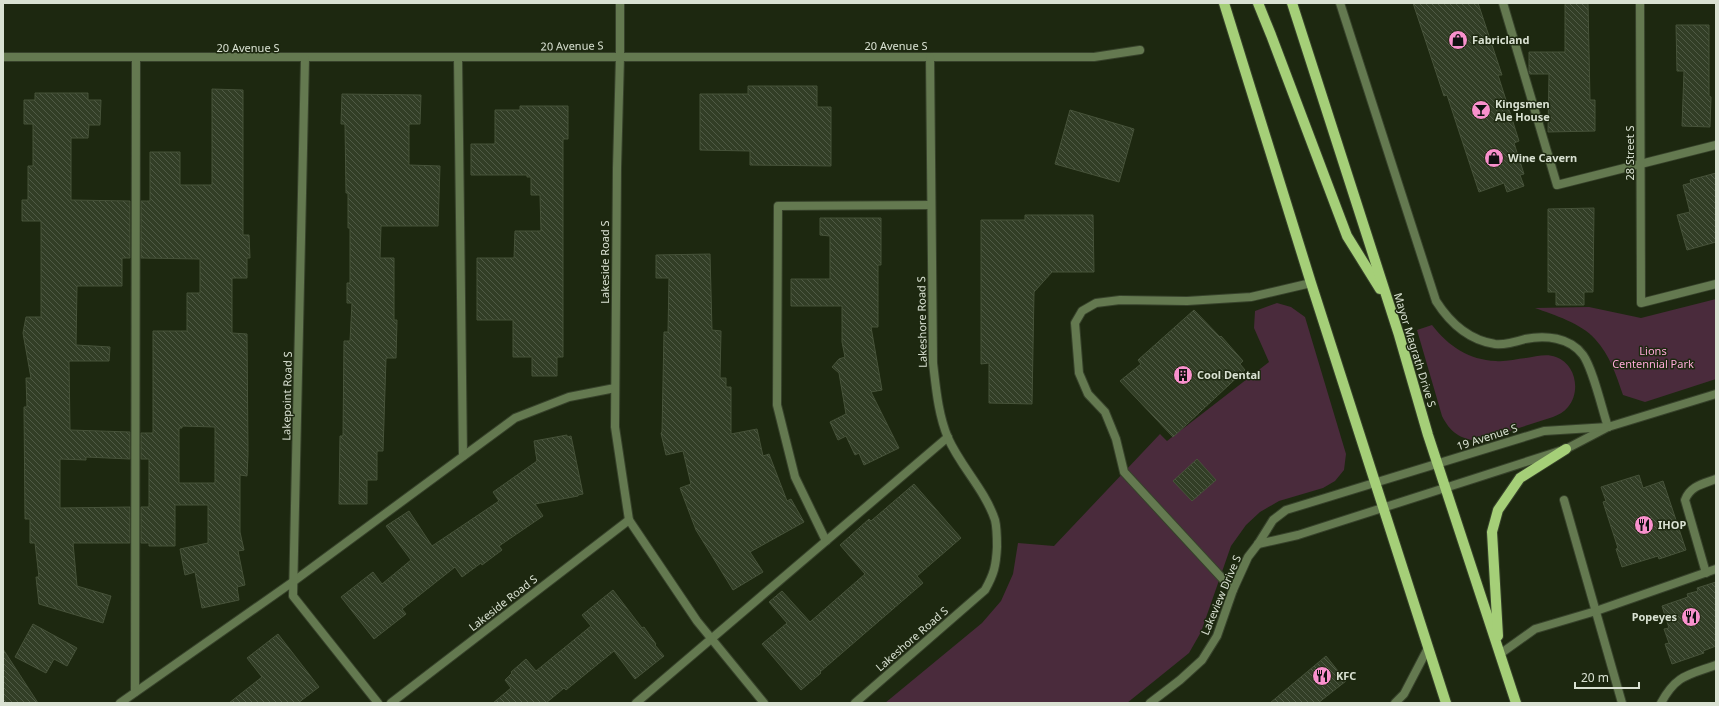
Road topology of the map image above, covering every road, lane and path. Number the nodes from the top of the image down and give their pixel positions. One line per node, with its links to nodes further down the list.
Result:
1 (620, 3): 10 (street, Lakeside Road S)
2 (1224, 3): 18 (main road)
3 (1258, 3): 20 (main road)
4 (1292, 3): 20 (main road, Mayor Magrath Drive S)
5 (1340, 3): 23 (street)
6 (1503, 3): 16 (street)
7 (1640, 3): 16 (street, 28 Street S)
8 (1140, 50): 11 (street, 20 Avenue S)
9 (3, 57): 12 (street, 20 Avenue S)
10 (620, 57): 11 (street, 20 Avenue S); 13 (street, 20 Avenue S); 21 (street, Lakeside Road S)
11 (930, 57): 17 (street, Lakeshore Road S)
12 (136, 58): 14 (street, 20 Avenue S); 45 (street)
13 (458, 58): 14 (street, 20 Avenue S); 26 (street)
14 (305, 59): 38 (street, Lakepoint Road S)
15 (1716, 144): 16 (street)
16 (1641, 164): 19 (street, 28 Street S)
17 (931, 205): 24 (street, Lakeshore Road S); 34 (street)
18 (1311, 283): 29 (main road); 39 (street)
19 (1716, 284)
20 (1388, 301): 27 (main road, Mayor Magrath Drive S)
21 (615, 388): 26 (street); 33 (street, Lakeside Road S)
22 (1716, 394): 23 (street, 19 Avenue S)
23 (1608, 427): 25 (street, 19 Avenue S); 27 (street, 19 Avenue S)
24 (948, 437): 34 (street); 51 (street, Lakeshore Road S)
25 (1566, 449): 30 (street, 19 Avenue S); 43 (main road)
26 (463, 456): 38 (street)
27 (1438, 464): 29 (street, 19 Avenue S); 30 (main road, Mayor Magrath Drive S)
28 (1716, 479): 37 (street)
29 (1375, 483): 32 (main road); 35 (street, Lakeview Drive S)
30 (1446, 488): 32 (street, 19 Avenue S); 43 (main road, Mayor Magrath Drive S)
31 (1564, 500): 40 (street)
32 (1383, 508): 35 (street); 42 (main road)
33 (629, 520): 41 (street, Lakeside Road S); 48 (street, Lakeside Road S)
34 (826, 541): 41 (street)
35 (1258, 544): 39 (street, Lakeview Drive S)
36 (1716, 569): 37 (street)
37 (1706, 573): 40 (street)
38 (294, 581): 45 (street); 47 (street, Lakepoint Road S)
39 (1233, 590): 52 (street, Lakeview Drive S)
40 (1596, 611): 43 (street); 56 (street)
41 (712, 639): 49 (street); 50 (street, Lakeside Road S)
42 (1428, 648): 53 (street); 54 (main road)
43 (1500, 652): 55 (main road, Mayor Magrath Drive S)
44 (1716, 665): 57 (street)
45 (134, 692): 46 (street)
46 (120, 703)
47 (378, 703)
48 (391, 703)
49 (636, 703)
50 (764, 703)
51 (855, 703)
52 (1150, 703)
53 (1395, 703)
54 (1446, 703)
55 (1516, 703)
56 (1622, 703)
57 (1661, 703)

